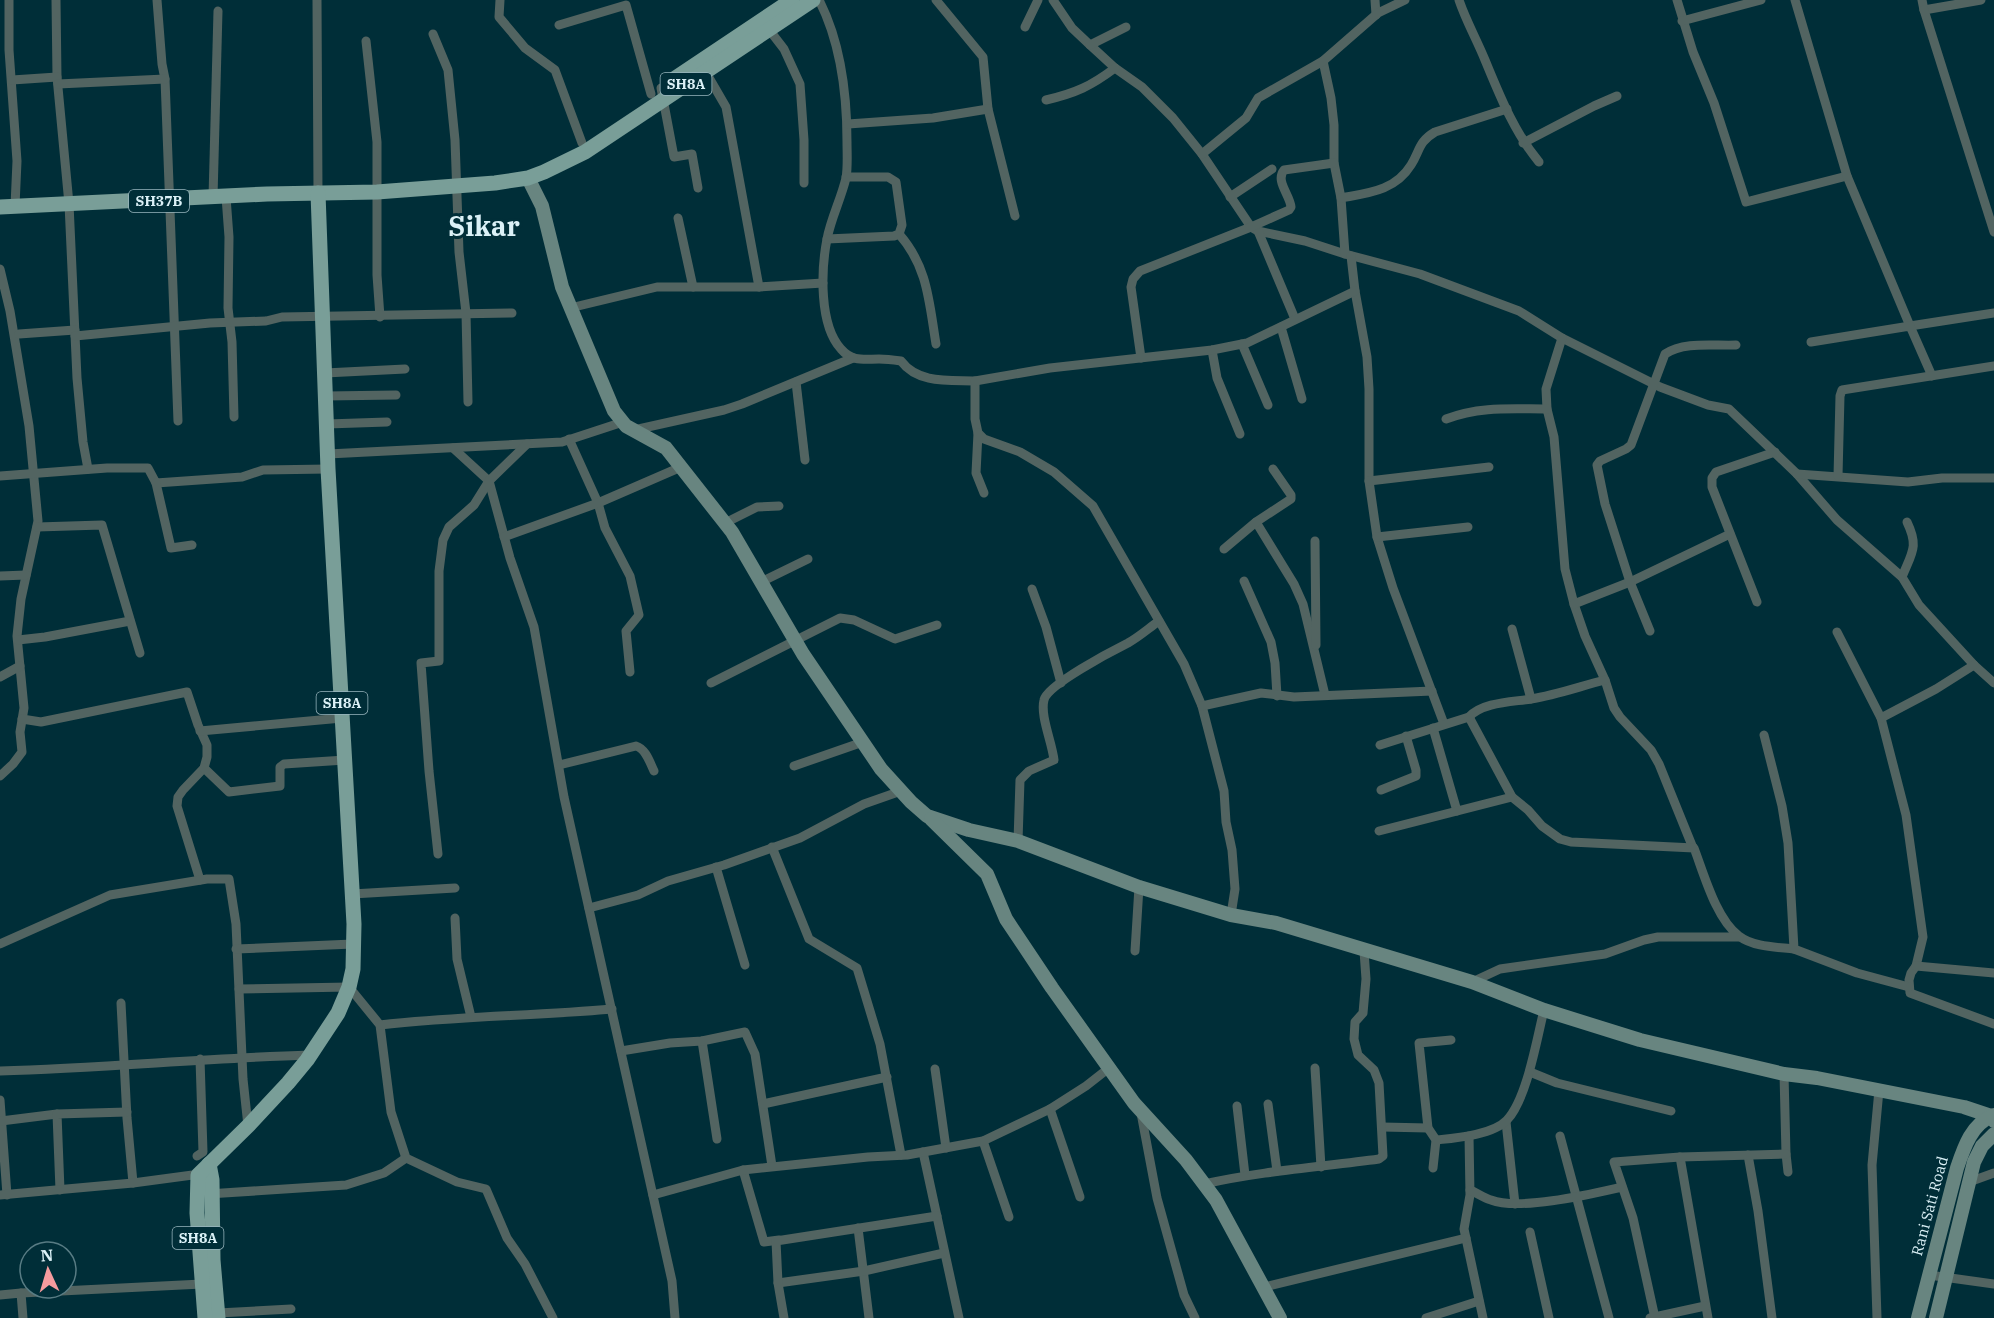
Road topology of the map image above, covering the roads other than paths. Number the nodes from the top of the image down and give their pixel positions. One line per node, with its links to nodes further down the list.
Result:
1 (9, 0): 34 (street)
2 (56, 0): 35 (street)
3 (157, 0): 33 (street)
4 (317, 0): 56 (street)
5 (500, 0): 42 (street)
6 (792, 0): 24 (main road, SH8A)
7 (813, 0): 24 (main road, SH8A)
8 (819, 0): 41 (street)
9 (936, 0): 39 (street)
10 (1038, 0): 25 (street)
11 (1053, 0): 29 (street)
12 (1375, 0): 21 (street)
13 (1405, 0): 21 (street)
14 (1460, 0): 40 (street)
15 (1677, 0): 22 (street)
16 (1761, 0): 22 (street)
17 (1795, 0): 49 (street)
18 (1981, 0): 19 (street)
19 (1923, 5): 66 (street)
20 (218, 11): 58 (street)
21 (1376, 15): 30 (street)
22 (1682, 21): 49 (street)
23 (559, 25): 36 (street)
24 (766, 25): 31 (main road, SH8A); 52 (street)
25 (1025, 27)
26 (1126, 27): 29 (street)
27 (433, 34): 53 (street)
28 (366, 41): 55 (street)
29 (1090, 45): 32 (street)
30 (1323, 60): 44 (street); 47 (street)
31 (703, 66): 36 (main road, SH8A); 73 (street)
32 (1115, 68): 38 (street); 44 (street)
33 (165, 79): 35 (street); 60 (street)
34 (12, 80): 35 (street); 62 (street)
35 (58, 81): 61 (street)
36 (659, 94): 42 (main road, SH8A); 46 (main road, SH8A); 54 (street)
37 (1617, 96): 43 (street)
38 (1046, 100)
39 (988, 109): 41 (street); 63 (street)
40 (1507, 109): 43 (street); 59 (street)
41 (848, 124): 50 (street)
42 (582, 143): 46 (main road, SH8A)
43 (1523, 143): 45 (street)
44 (1202, 154): 57 (street)
45 (1539, 162)
46 (558, 164): 51 (main road, SH8A)
47 (1334, 164): 59 (street); 65 (street)
48 (1272, 169): 57 (street)
49 (1847, 176): 84 (street)
50 (846, 177): 67 (street); 68 (street)
51 (528, 178): 53 (main road, SH8A); 75 (street)
52 (804, 183)
53 (457, 185): 55 (main road, SH8A); 76 (street)
54 (698, 188)
55 (377, 192): 56 (main road, SH8A); 79 (street)
56 (318, 193): 58 (main road, SH37B); 80 (main road, SH8A)
57 (1230, 196): 65 (street)
58 (219, 197): 60 (main road, SH37B); 82 (street)
59 (1341, 198): 69 (street)
60 (170, 200): 61 (main road, SH37B); 83 (street)
61 (69, 204): 62 (main road, SH37B); 87 (street)
62 (7, 206)
63 (1015, 216)
64 (678, 218): 72 (street)
65 (1254, 229): 69 (street); 81 (street); 95 (street)
66 (1994, 232)
67 (899, 234): 68 (street); 90 (street)
68 (827, 239): 71 (street)
69 (1348, 255): 74 (street); 88 (street)
70 (0, 269): 127 (street)
71 (823, 283): 73 (street); 94 (street)
72 (693, 287): 73 (street); 75 (street)
73 (759, 287)
74 (1355, 291): 81 (street); 133 (street)
75 (570, 308): 114 (street)
76 (466, 313): 77 (street); 79 (street); 106 (street)
77 (512, 313)
78 (1994, 313): 84 (street)
79 (380, 316): 80 (street)
80 (323, 317): 82 (street); 98 (main road, SH8A)
81 (1295, 319): 85 (street)
82 (230, 323): 83 (street); 109 (street)
83 (175, 326): 87 (street); 111 (street)
84 (1910, 326): 89 (street); 99 (street)
85 (1281, 327): 91 (street); 105 (street)
86 (20, 333): 87 (street)
87 (75, 333): 125 (street)
88 (1562, 338): 102 (street); 108 (street)
89 (1811, 342)
90 (936, 344)
91 (1242, 344): 93 (street); 107 (street)
92 (1736, 345): 102 (street)
93 (1212, 350): 95 (street); 116 (street)
94 (854, 358): 100 (street); 101 (street)
95 (1141, 358): 100 (street)
96 (1994, 366): 99 (street)
97 (405, 369): 98 (street)
98 (325, 372): 104 (main road, SH8A)
99 (1932, 376): 130 (street)
100 (975, 381): 115 (street)
101 (796, 382): 114 (street); 121 (street)
102 (1654, 383): 120 (street); 155 (street)
103 (396, 395): 104 (street)
104 (326, 396): 113 (main road, SH8A)
105 (1302, 399)
106 (468, 402)
107 (1268, 405)
108 (1546, 409): 110 (street); 158 (street)
109 (234, 417)
110 (1446, 419)
111 (178, 421)
112 (387, 422): 113 (street)
113 (327, 424): 122 (main road, SH8A)
114 (629, 426): 117 (street); 123 (street)
115 (978, 433): 135 (street); 160 (street)
116 (1240, 434)
117 (569, 440): 118 (street); 136 (street)
118 (527, 444): 119 (street); 132 (street)
119 (453, 448): 122 (street); 132 (street)
120 (1774, 452): 128 (street); 143 (street)
121 (805, 460)
122 (328, 461): 134 (street); 183 (main road, SH8A)
123 (681, 467): 136 (street); 140 (street)
124 (1489, 467): 133 (street)
125 (88, 469): 127 (street); 134 (street)
126 (1273, 469): 138 (street)
127 (34, 474): 129 (street); 141 (street)
128 (1797, 474): 130 (street); 152 (street)
129 (0, 476)
130 (1838, 476): 131 (street)
131 (1994, 478)
132 (489, 481): 144 (street); 208 (street)
133 (1369, 481): 145 (street)
134 (156, 483): 147 (street)
135 (984, 493)
136 (598, 503): 144 (street); 171 (street)
137 (779, 506): 140 (street)
138 (1256, 522): 148 (street); 168 (street)
139 (1907, 522): 152 (street)
140 (725, 523): 154 (street)
141 (37, 527): 150 (street); 159 (street)
142 (1468, 527): 145 (street)
143 (1730, 534): 155 (street); 157 (street)
144 (504, 537): 194 (street)
145 (1377, 537): 177 (street)
146 (1315, 541): 168 (street)
147 (192, 545)
148 (1224, 549)
149 (808, 559): 154 (street)
150 (26, 575): 151 (street); 165 (street)
151 (0, 576)
152 (1902, 577): 169 (street)
153 (1244, 581): 179 (street)
154 (761, 582): 166 (street)
155 (1630, 582): 158 (street); 163 (street)
156 (1032, 589): 174 (street)
157 (1757, 602)
158 (1574, 604): 173 (street)
159 (130, 621): 165 (street); 167 (street)
160 (1159, 621): 174 (street); 181 (street)
161 (937, 625): 166 (street)
162 (1512, 629): 180 (street)
163 (1650, 631)
164 (1837, 632): 184 (street)
165 (18, 640): 170 (street)
166 (796, 641): 175 (street); 191 (street)
167 (140, 653)
168 (1316, 653): 178 (street)
169 (1974, 665): 176 (street); 184 (street)
170 (20, 666): 172 (street); 185 (street)
171 (630, 672)
172 (0, 677)
173 (1605, 680): 180 (street); 207 (street)
174 (1061, 682): 205 (street)
175 (711, 683)
176 (1994, 683)
177 (1432, 691): 178 (street); 186 (street)
178 (1325, 695): 179 (street)
179 (1276, 696): 181 (street)
180 (1531, 699): 182 (street)
181 (1202, 706): 215 (street)
182 (1469, 717): 186 (street); 201 (street)
183 (342, 718): 188 (street); 193 (main road, SH8A)
184 (1881, 718): 225 (street)
185 (22, 719): 188 (street); 198 (street)
186 (1444, 724): 187 (street)
187 (1433, 728): 190 (street); 202 (street)
188 (200, 730): 196 (street)
189 (1764, 735): 221 (street)
190 (1406, 736): 192 (street); 199 (street)
191 (863, 742): 195 (street); 200 (street)
192 (1380, 745)
193 (345, 760): 196 (street); 213 (main road, SH8A)
194 (559, 765): 197 (street); 214 (street)
195 (794, 766)
196 (204, 768): 210 (street)
197 (654, 771)
198 (0, 776)
199 (1381, 790)
200 (901, 791): 203 (street); 206 (street)
201 (1512, 797): 202 (street); 207 (street)
202 (1457, 812): 204 (street)
203 (927, 816): 205 (street); 244 (street)
204 (1379, 831)
205 (1018, 841): 211 (street)
206 (772, 847): 209 (street); 250 (street)
207 (1693, 848): 217 (street)
208 (438, 854)
209 (716, 867): 214 (street); 224 (street)
210 (200, 880): 218 (street); 220 (street)
211 (1139, 887): 215 (street); 222 (street)
212 (455, 888): 213 (street)
213 (352, 894): 219 (main road, SH8A)
214 (590, 908): 232 (street)
215 (1231, 915): 223 (street)
216 (455, 918): 234 (street)
217 (1739, 937): 221 (street); 227 (street)
218 (0, 944)
219 (353, 944): 220 (street); 228 (main road, SH8A)
220 (236, 949): 230 (street)
221 (1794, 949): 229 (street)
222 (1135, 951)
223 (1364, 951): 227 (street); 265 (street)
224 (745, 965)
225 (1916, 966): 226 (street); 229 (street)
226 (1994, 973)
227 (1472, 982): 233 (street)
228 (349, 987): 230 (street); 235 (street); 240 (main road, SH8A)
229 (1909, 987): 236 (street)
230 (239, 989): 241 (street)
231 (121, 1003): 243 (street)
232 (612, 1009): 234 (street); 239 (street)
233 (1544, 1010): 248 (street); 249 (street)
234 (471, 1017): 235 (street)
235 (381, 1024): 279 (street)
236 (1994, 1024)
237 (1451, 1040): 266 (street)
238 (702, 1041): 239 (street); 253 (street); 270 (street)
239 (621, 1051): 298 (street)
240 (310, 1055): 241 (street); 264 (main road, SH8A)
241 (242, 1057): 242 (street); 264 (street)
242 (200, 1059): 243 (street); 281 (street)
243 (124, 1065): 247 (street); 258 (street)
244 (1109, 1068): 256 (street); 257 (street)
245 (1315, 1068): 282 (street)
246 (935, 1069): 273 (street)
247 (0, 1071)
248 (1530, 1072): 259 (street); 263 (street)
249 (1785, 1074): 251 (street); 275 (street)
250 (887, 1077): 253 (street); 276 (street)
251 (1879, 1090): 261 (street); 339 (street)
252 (0, 1100): 262 (street)
253 (763, 1104): 280 (street)
254 (1268, 1104): 285 (street)
255 (1237, 1106): 288 (street)
256 (1050, 1109): 272 (street); 299 (street)
257 (1141, 1110): 291 (street); 330 (street)
258 (127, 1112): 260 (street); 290 (street)
259 (1671, 1112)
260 (57, 1114): 262 (street); 293 (street)
261 (1993, 1117): 310 (street, Rani Sati Road)
262 (1, 1121): 296 (street)
263 (1506, 1122): 268 (street); 301 (street)
264 (248, 1126): 281 (main road, SH8A)
265 (1382, 1127): 266 (street); 282 (street)
266 (1428, 1128): 271 (street)
267 (1994, 1134): 289 (street)
268 (1469, 1136): 271 (street); 294 (street)
269 (1560, 1136): 300 (street)
270 (717, 1139)
271 (1436, 1140): 283 (street)
272 (983, 1141): 273 (street); 303 (street)
273 (946, 1148): 274 (street)
274 (923, 1152): 276 (street); 302 (street)
275 (1786, 1154): 277 (street); 286 (street)
276 (901, 1155): 280 (street)
277 (1748, 1155): 278 (street); 338 (street)
278 (1680, 1157): 292 (street); 321 (street)
279 (406, 1158): 295 (street); 325 (street)
280 (772, 1166): 284 (street)
281 (204, 1167): 290 (street); 295 (main road, SH8A); 297 (main road, SH8A)
282 (1321, 1167): 285 (street)
283 (1433, 1168)
284 (743, 1170): 298 (street); 307 (street)
285 (1278, 1171): 288 (street)
286 (1788, 1172)
287 (1994, 1173): 289 (street)
288 (1245, 1175): 291 (street)
289 (1969, 1182): 311 (street)
290 (132, 1183): 293 (street)
291 (1204, 1184): 315 (street)
292 (1622, 1187): 300 (street); 336 (street)
293 (60, 1190): 296 (street)
294 (1470, 1190): 301 (street); 306 (street)
295 (212, 1194): 297 (street); 323 (main road, SH8A)
296 (4, 1195)
297 (196, 1195): 313 (main road, SH8A)
298 (653, 1195): 326 (street)
299 (1080, 1197)
300 (1576, 1198): 301 (street); 335 (street)
301 (1515, 1204)
302 (937, 1216): 304 (street); 308 (street)
303 (1009, 1217)
304 (858, 1228): 307 (street); 309 (street)
305 (1530, 1232): 334 (street)
306 (1466, 1238): 315 (street); 320 (street)
307 (779, 1240): 312 (street)
308 (944, 1253): 309 (street); 329 (street)
309 (864, 1271): 312 (street); 328 (street)
310 (1929, 1275): 311 (street); 340 (street, Rani Sati Road)
311 (1945, 1277): 314 (street); 341 (street)
312 (778, 1283): 327 (street)
313 (202, 1284): 316 (street); 323 (main road, SH8A)
314 (1994, 1284)
315 (1264, 1287): 331 (street)
316 (78, 1290)
317 (18, 1293): 318 (street)
318 (0, 1295)
319 (22, 1300): 324 (street)
320 (1479, 1301): 332 (street); 333 (street)
321 (1705, 1306): 336 (street); 337 (street)
322 (291, 1309): 323 (street)
323 (214, 1316)
324 (23, 1318)
325 (553, 1318)
326 (675, 1318)
327 (784, 1318)
328 (868, 1318)
329 (959, 1318)
330 (1195, 1318)
331 (1280, 1318)
332 (1426, 1318)
333 (1483, 1318)
334 (1549, 1318)
335 (1609, 1318)
336 (1653, 1318)
337 (1708, 1318)
338 (1772, 1318)
339 (1877, 1318)
340 (1918, 1318)
341 (1936, 1318)

